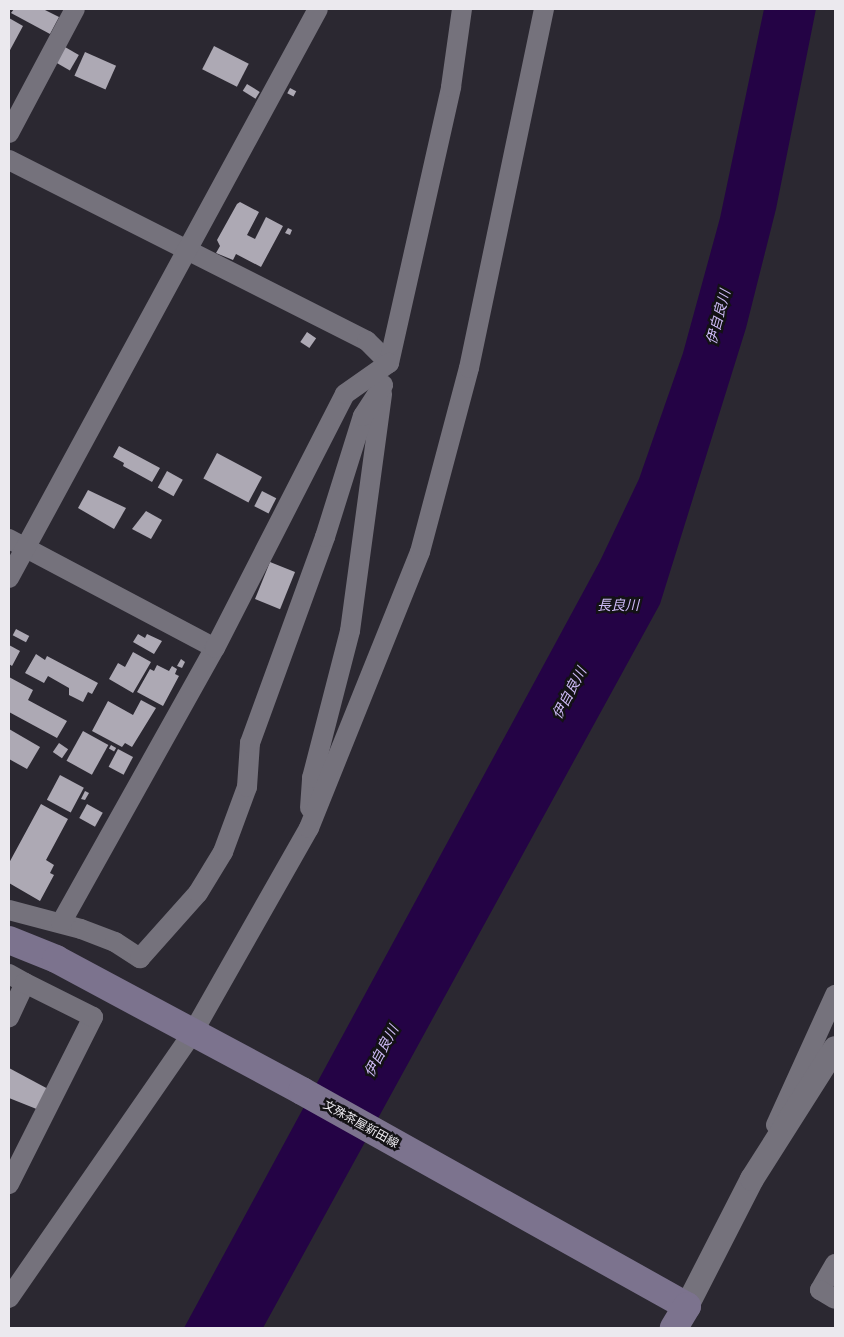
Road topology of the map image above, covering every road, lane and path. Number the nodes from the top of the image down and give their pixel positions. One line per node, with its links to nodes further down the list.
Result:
1 (75, 9): 5 (street)
2 (318, 9): 7 (street)
3 (462, 9): 8 (street)
4 (544, 9): 13 (street)
5 (9, 133)
6 (9, 160): 7 (street)
7 (186, 248): 8 (street); 10 (street)
8 (389, 363): 9 (street); 12 (street)
9 (383, 385): 13 (street); 15 (street)
10 (17, 543): 11 (street); 12 (street)
11 (9, 578)
12 (215, 648): 15 (street)
13 (308, 828): 20 (street)
14 (9, 910): 15 (street)
15 (61, 923)
16 (9, 940): 20 (main road, 文殊茶屋新田線)
17 (17, 978): 19 (street); 23 (street)
18 (835, 995): 22 (street)
19 (9, 1018)
20 (192, 1034): 25 (street); 27 (main road, 文殊茶屋新田線)
21 (835, 1048): 22 (street)
22 (752, 1179): 27 (street)
23 (9, 1184)
24 (835, 1264): 26 (street)
25 (9, 1298)
26 (835, 1299)
27 (680, 1317)

